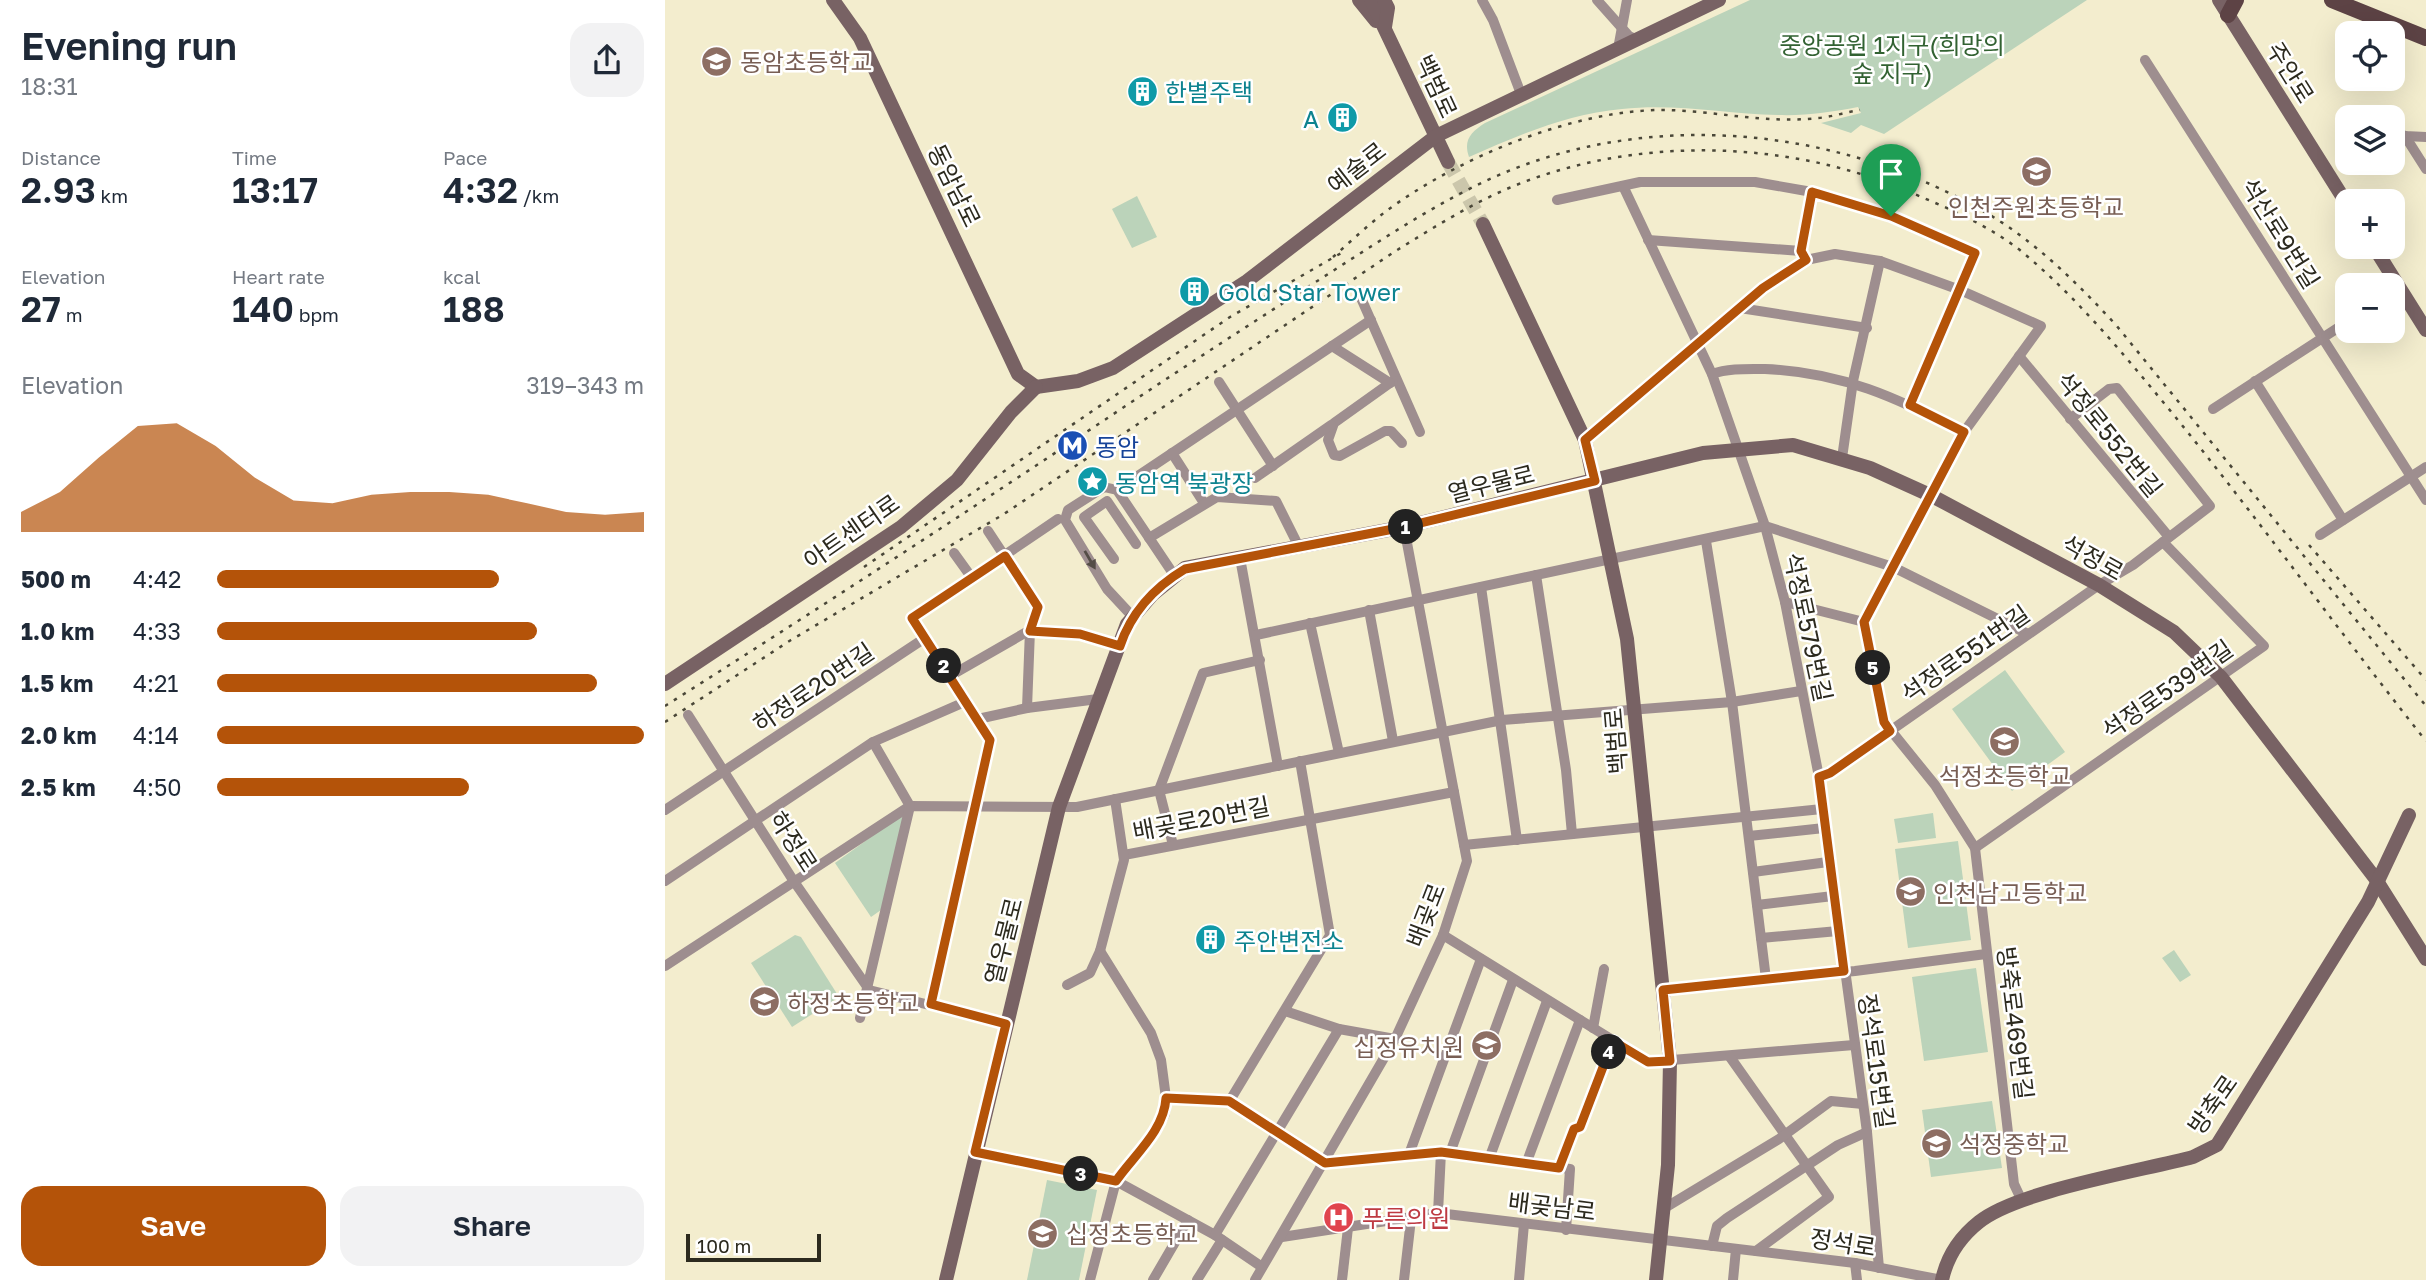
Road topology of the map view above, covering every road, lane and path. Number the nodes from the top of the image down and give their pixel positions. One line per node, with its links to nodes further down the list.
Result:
1 (833, 0): 50 (main road, 동암남로)
2 (1359, 0): 14 (main road, 백범로)
3 (1371, 0): 14 (main road, 백범로)
4 (1384, 0): 14 (main road, 백범로)
5 (1482, 0): 19 (street)
6 (1597, 0): 13 (street)
7 (1627, 0): 13 (street)
8 (1719, 0): 16 (main road, 예술로)
9 (2219, 0): 12 (main road, 주안로)
10 (2236, 0): 12 (main road)
11 (2332, 0): 15 (main road)
12 (2228, 15): 26 (main road, 주안로)
13 (1621, 26): 16 (street); 17 (street)
14 (1385, 29): 20 (main road, 백범로)
15 (2426, 38)
16 (1637, 40): 17 (main road, 예술로)
17 (1618, 49): 19 (main road, 예술로)
18 (2145, 60): 41 (street, 석산로9번길)
19 (1521, 94): 20 (main road, 예술로)
20 (1436, 136): 23 (main road, 백범로); 50 (main road, 예술로)
21 (2405, 136): 22 (street); 24 (street)
22 (2426, 137)
23 (1448, 162)
24 (2426, 169)
25 (1624, 188): 27 (street); 28 (street); 30 (street, 석정로579번길)
26 (2338, 189)
27 (1812, 192): 31 (street); 33 (street)
28 (1557, 200)
29 (1483, 224): 58 (main road, 백범로)
30 (1648, 240): 31 (street); 42 (street, 석정로579번길)
31 (1804, 255): 32 (street); 36 (street)
32 (1879, 261): 33 (street); 38 (street)
33 (1960, 290): 44 (street); 51 (street)
34 (1361, 298): 37 (street)
35 (2405, 302): 40 (main road)
36 (1740, 308): 38 (street); 42 (street)
37 (1371, 320): 43 (street); 46 (street)
38 (1867, 328): 47 (street)
39 (2335, 330): 41 (street)
40 (2426, 330)
41 (2322, 338): 48 (street); 65 (street, 석산로9번길)
42 (1697, 342): 45 (street, 석정로579번길); 58 (street)
43 (1332, 346): 46 (street); 52 (street)
44 (2019, 356): 54 (street, 석정로552번길); 57 (street)
45 (1712, 374): 47 (street); 60 (street, 석정로579번길)
46 (1393, 381): 55 (street); 56 (street)
47 (1853, 381): 51 (street); 62 (street)
48 (2255, 381): 53 (street); 74 (street)
49 (1219, 382): 52 (street)
50 (1036, 387): 112 (main road, 아트센터로)
51 (1910, 405): 57 (street)
52 (1237, 409): 61 (street); 63 (street)
53 (2213, 409)
54 (2070, 419): 83 (street, 석정로552번길); 83 (street, 석정로552번길)
55 (1334, 423): 59 (street); 63 (street)
56 (1420, 432)
57 (1964, 432): 69 (street)
58 (1585, 440): 67 (main road, 백범로)
59 (1402, 443)
60 (1739, 448): 62 (main road, 석정로); 67 (main road, 석정로); 77 (street, 석정로579번길)
61 (1172, 453): 68 (street); 71 (street)
62 (1842, 458): 69 (main road, 석정로)
63 (1273, 466): 66 (street)
64 (2426, 467): 65 (street)
65 (2411, 477): 70 (street, 석산로9번길); 74 (street)
66 (1255, 478)
67 (1595, 481): 78 (main road, 열우물로); 91 (main road, 백범로)
68 (1117, 490): 76 (street); 79 (street)
69 (1932, 496): 92 (street); 96 (main road, 석정로)
70 (2426, 500)
71 (1204, 503): 82 (street); 86 (street)
72 (1058, 519): 88 (street)
73 (1087, 520): 75 (street); 79 (street); 90 (street)
74 (2343, 520): 81 (street)
75 (1122, 523): 76 (street); 85 (street)
76 (1141, 525): 82 (street)
77 (1765, 526): 84 (street); 92 (street); 99 (street, 석정로579번길)
78 (1404, 527): 86 (main road, 열우물로); 98 (street, 배곶로)
79 (1072, 530): 101 (street, one-way to 101)
80 (988, 531): 88 (street)
81 (2320, 535)
82 (1149, 538): 93 (street)
83 (2166, 540): 96 (street, 석정로552번길); 111 (street, 석정로539번길)
84 (1706, 541): 91 (street); 116 (street)
85 (1136, 544)
86 (1300, 547): 89 (main road, 열우물로)
87 (954, 553): 95 (street)
88 (1005, 556): 95 (street); 104 (street)
89 (1240, 558): 93 (main road, 열우물로); 106 (street)
90 (1114, 559)
91 (1613, 559): 94 (street); 117 (main road, 백범로)
92 (1893, 567): 102 (street); 105 (street)
93 (1174, 575): 101 (main road, 열우물로)
94 (1536, 575): 97 (street); 119 (street)
95 (972, 578): 107 (street)
96 (2099, 584): 105 (street, 석정로551번길); 111 (main road, 석정로)
97 (1481, 587): 98 (street); 122 (street)
98 (1417, 600): 100 (street); 123 (street, 배곶로)
99 (1785, 602): 102 (street); 113 (street, 석정로579번길)
100 (1369, 610): 103 (street); 125 (street)
101 (1133, 617): 108 (main road, 열우물로)
102 (1864, 622): 124 (street)
103 (1310, 623): 106 (street); 127 (street)
104 (1030, 631): 108 (street); 110 (street); 118 (street)
105 (2028, 634): 124 (street, 석정로551번길)
106 (1256, 635): 109 (street)
107 (925, 638): 110 (street); 130 (street, 하정로20번길)
108 (1120, 646): 114 (main road, 열우물로)
109 (1260, 660): 129 (street); 132 (street)
110 (950, 676): 115 (street)
111 (2221, 677): 150 (street, 석정로539번길); 156 (main road, 석정로)
112 (665, 684)
113 (1801, 691): 116 (street); 131 (street, 석정로579번길)
114 (1098, 699): 118 (street); 137 (main road, 열우물로)
115 (967, 701): 121 (street); 126 (street)
116 (1732, 702): 117 (street); 140 (street)
117 (1635, 707): 119 (street); 144 (main road, 백범로)
118 (1027, 708): 121 (street)
119 (1557, 714): 122 (street); 145 (street)
120 (688, 715): 130 (street, 하정로)
121 (978, 719): 135 (street)
122 (1502, 720): 123 (street); 147 (street)
123 (1444, 730): 125 (street); 133 (street, 배곶로)
124 (1890, 731): 131 (street, 석정로551번길); 150 (street)
125 (1393, 741): 127 (street)
126 (873, 742): 136 (street); 143 (street)
127 (1339, 753): 128 (street)
128 (1300, 761): 129 (street); 141 (street)
129 (1278, 766): 132 (street)
130 (725, 772): 138 (street, 하정로20번길); 143 (street, 하정로)
131 (1819, 777): 142 (street, 석정로579번길)
132 (1159, 790): 134 (street); 148 (street)
133 (1454, 792): 141 (street, 배곶로20번길); 149 (street, 배곶로)
134 (1115, 799): 137 (street); 151 (street)
135 (976, 804): 136 (street); 137 (street); 175 (street)
136 (909, 806): 154 (street); 172 (street)
137 (1059, 807): 179 (main road, 열우물로)
138 (665, 810)
139 (2409, 815): 156 (main road, 방축로)
140 (1748, 817): 142 (street); 144 (street); 146 (street)
141 (1311, 819): 148 (street, 배곶로20번길); 176 (street)
142 (1823, 819): 146 (street); 152 (street, 정석로15번길)
143 (756, 821): 154 (street, 하정로); 155 (street)
144 (1645, 825): 145 (street); 173 (main road, 백범로)
145 (1572, 834): 147 (street)
146 (1749, 836): 153 (street)
147 (1517, 840): 149 (street)
148 (1173, 845): 151 (street, 배곶로20번길)
149 (1464, 845): 160 (street, 배곶로)
150 (1975, 848): 163 (street, 방축로469번길)
151 (1124, 855): 162 (street, 배곶로20번길)
152 (1828, 862): 153 (street); 157 (street, 정석로15번길)
153 (1753, 872): 158 (street)
154 (793, 880): 166 (street); 172 (street, 하정로)
155 (665, 881)
156 (2378, 883): 165 (main road, 석정로); 202 (main road, 방축로)
157 (1833, 896): 158 (street); 159 (street, 정석로15번길)
158 (1757, 905): 161 (street)
159 (1838, 931): 161 (street); 168 (street, 정석로15번길)
160 (1443, 935): 164 (street); 182 (street, 배곶로)
161 (1761, 939): 169 (street)
162 (1100, 951): 171 (street, 배곶로20번길); 187 (street)
163 (1986, 954): 168 (street); 202 (street, 방축로469번길)
164 (1481, 959): 170 (street); 195 (street)
165 (2426, 959)
166 (665, 966)
167 (1604, 969): 180 (street)
168 (1844, 971): 169 (street); 184 (street, 정석로15번길)
169 (1766, 979): 173 (street)
170 (1513, 980): 174 (street); 194 (street)
171 (1067, 985)
172 (869, 989): 175 (street); 177 (street)
173 (1663, 990): 186 (main road, 백범로)
174 (1547, 1001): 178 (street); 196 (street)
175 (931, 1004): 179 (street)
176 (1285, 1011): 181 (street); 188 (street)
177 (860, 1018)
178 (1580, 1020): 180 (street); 198 (street)
179 (1006, 1024): 193 (main road, 열우물로)
180 (1593, 1028): 183 (street)
181 (1339, 1029): 182 (street); 190 (street)
182 (1395, 1039): 197 (street, 배곶로)
183 (1613, 1041): 186 (street); 200 (street)
184 (1854, 1045): 185 (street); 189 (street, 정석로15번길)
185 (1730, 1058): 186 (street); 192 (street)
186 (1670, 1061): 203 (main road, 백범로)
187 (1166, 1098): 188 (street); 201 (street)
188 (1229, 1101): 190 (street)
189 (1863, 1104): 191 (street, 정석로15번길); 192 (street)
190 (1279, 1131): 197 (street); 211 (street)
191 (1867, 1132): 199 (street); 218 (street, 정석로15번길)
192 (1783, 1133): 199 (street); 203 (street)
193 (975, 1152): 201 (street); 219 (main road, 열우물로)
194 (1445, 1153): 195 (street); 196 (street); 204 (street)
195 (1408, 1157): 197 (street)
196 (1489, 1159): 198 (street)
197 (1325, 1163): 210 (street, 배곶로)
198 (1526, 1164): 200 (street)
199 (1806, 1165): 213 (street); 215 (street)
200 (1559, 1168): 209 (street)
201 (1116, 1181): 206 (street); 220 (street)
202 (2022, 1201): 230 (main road, 방축로)
203 (1664, 1209): 212 (main road, 백범로)
204 (1438, 1213): 205 (street, 배곶남로); 207 (street, 배곶남로)
205 (1411, 1219): 208 (street, 배곶남로); 225 (street)
206 (1188, 1220): 211 (street); 221 (street)
207 (1524, 1224): 209 (street, 배곶남로); 226 (street)
208 (1348, 1228): 210 (street, 배곶남로); 224 (street)
209 (1566, 1230): 212 (street, 배곶남로)
210 (1282, 1237): 217 (street, 배곶로)
211 (1218, 1238): 217 (street); 222 (street)
212 (1661, 1240): 213 (street, 정석로); 227 (main road, 백범로)
213 (1713, 1246): 214 (street, 정석로)
214 (1736, 1249): 215 (street, 정석로); 228 (street)
215 (1756, 1251): 216 (street, 정석로)
216 (1855, 1263): 218 (street, 정석로); 229 (street)
217 (1262, 1267): 223 (street, 배곶로)
218 (1879, 1268): 230 (street, 정석로)
219 (946, 1280)
220 (1090, 1280)
221 (1153, 1280)
222 (1197, 1280)
223 (1255, 1280)
224 (1342, 1280)
225 (1404, 1280)
226 (1519, 1280)
227 (1656, 1280)
228 (1733, 1280)
229 (1857, 1280)
230 (1942, 1280)

